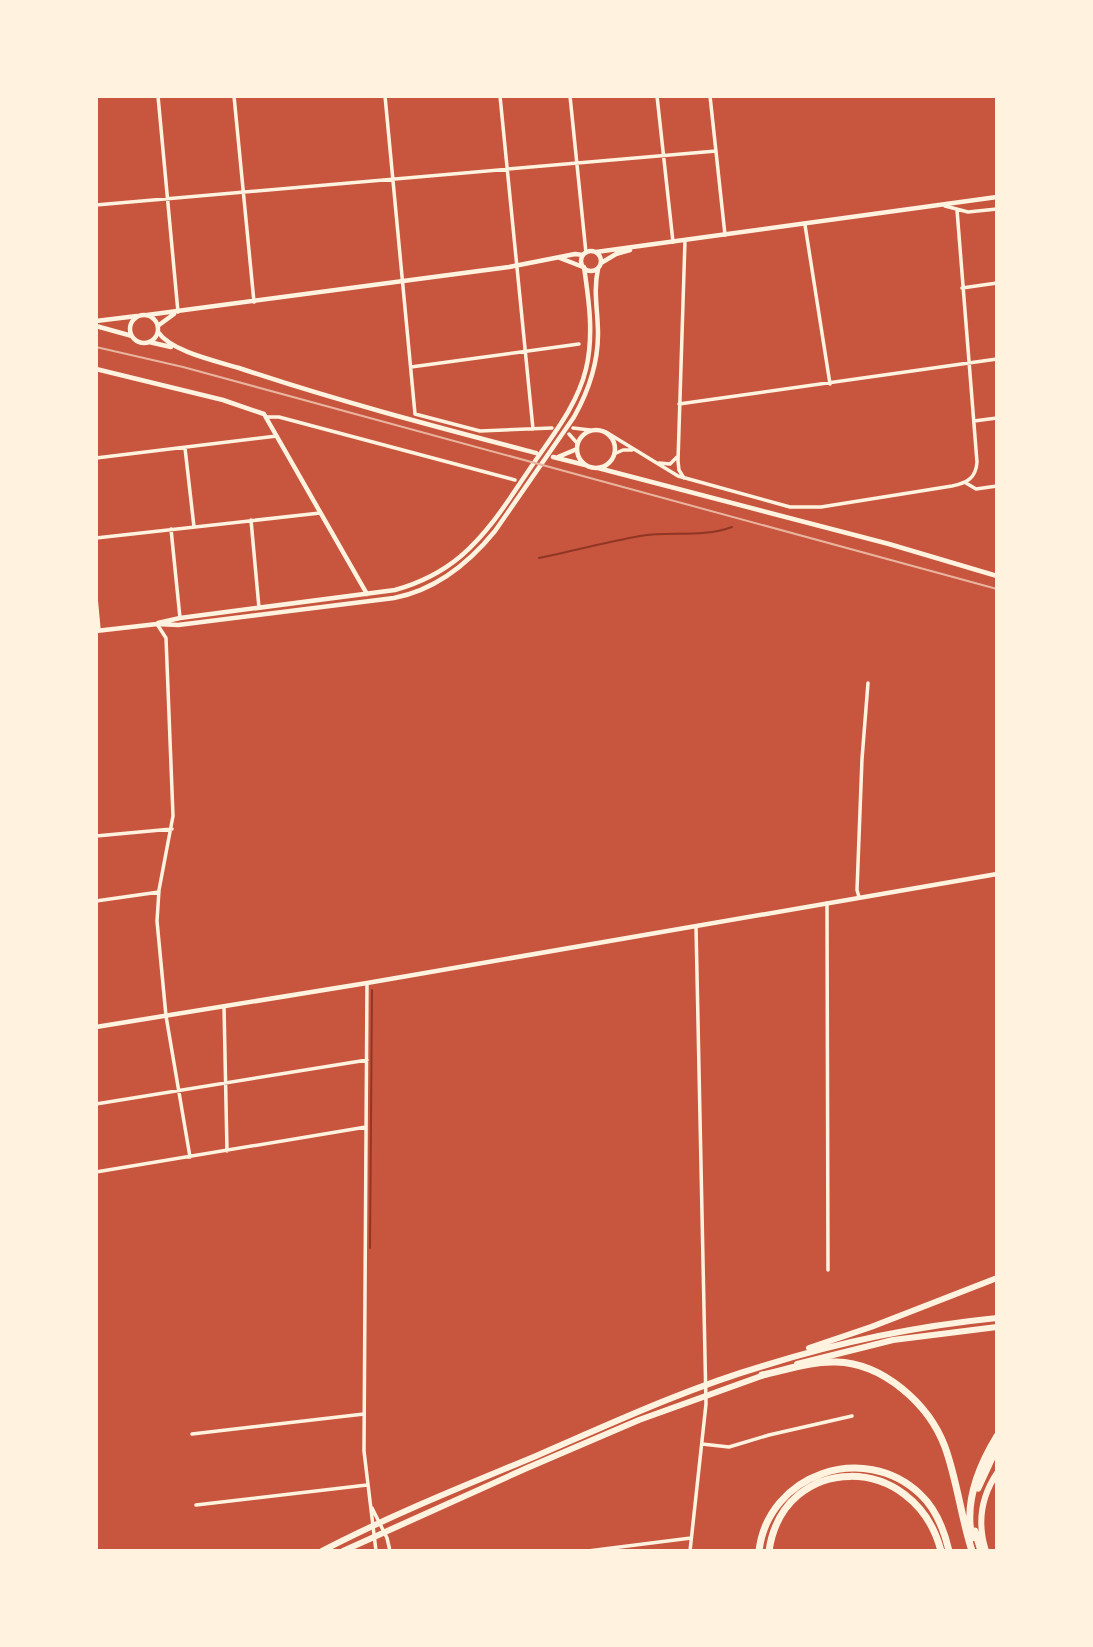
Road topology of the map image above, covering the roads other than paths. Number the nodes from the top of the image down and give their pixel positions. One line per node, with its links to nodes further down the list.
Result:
1 (158, 96): 14 (street)
2 (234, 96): 13 (street)
3 (385, 96): 12 (street)
4 (500, 96): 11 (street)
5 (570, 96): 10 (street)
6 (657, 96): 9 (street)
7 (710, 96): 8 (street)
8 (716, 150): 9 (street); 21 (street)
9 (663, 155): 10 (street); 23 (street)
10 (577, 163): 11 (street); 26 (street)
11 (508, 169): 12 (street); 29 (street)
12 (392, 179): 13 (street); 32 (street)
13 (242, 192): 14 (street); 35 (street)
14 (168, 197): 16 (street); 36 (street)
15 (997, 197): 17 (street)
16 (96, 205)
17 (943, 205): 18 (street); 20 (street)
18 (957, 209): 19 (street); 34 (street)
19 (997, 209)
20 (804, 225): 21 (street); 49 (street)
21 (725, 234): 22 (street)
22 (685, 240): 23 (street); 50 (street)
23 (673, 242): 24 (street)
24 (640, 247): 25 (street); 28 (street)
25 (596, 252): 26 (street); 28 (street)
26 (585, 254): 27 (street); 30 (street)
27 (559, 258): 29 (street); 30 (street)
28 (601, 263): 31 (street)
29 (517, 265): 32 (street); 44 (street)
30 (583, 267): 31 (street); 83 (street)
31 (598, 269): 88 (street)
32 (402, 282): 35 (street); 47 (street)
33 (997, 284): 34 (street)
34 (962, 288): 46 (street)
35 (254, 302): 36 (street)
36 (178, 312): 37 (street); 39 (street)
37 (144, 315): 38 (street); 39 (street); 40 (street)
38 (96, 324): 40 (street)
39 (158, 329): 41 (street); 43 (street)
40 (133, 337): 41 (street)
41 (148, 342): 43 (street)
42 (579, 344): 44 (street)
43 (181, 349): 64 (street)
44 (526, 351): 47 (street); 56 (street)
45 (997, 359): 46 (street)
46 (969, 363): 49 (street); 53 (street)
47 (411, 367): 56 (street)
48 (96, 369): 51 (street)
49 (830, 384): 50 (street)
50 (679, 404): 66 (street)
51 (266, 417): 60 (street); 74 (street)
52 (997, 418): 53 (street)
53 (974, 421): 75 (street)
54 (552, 428): 56 (street)
55 (573, 428): 57 (street)
56 (533, 429)
57 (590, 430): 58 (street); 61 (street)
58 (606, 432): 63 (street); 65 (street)
59 (569, 434): 61 (street)
60 (277, 436): 62 (street); 77 (street)
61 (577, 446): 70 (street); 70 (street)
62 (185, 447): 67 (street); 79 (street)
63 (634, 451): 65 (street); 69 (street)
64 (536, 453)
65 (614, 454): 68 (street)
66 (678, 456): 69 (street); 73 (street)
67 (96, 458)
68 (611, 461): 71 (street); 72 (street)
69 (656, 463): 73 (street)
70 (586, 465): 71 (street)
71 (598, 468): 72 (street)
72 (627, 476): 82 (street)
73 (684, 478): 75 (street)
74 (515, 480)
75 (966, 483): 76 (street)
76 (997, 486)
77 (321, 513): 78 (street); 83 (street)
78 (251, 520): 79 (street); 85 (street)
79 (194, 527): 80 (street)
80 (171, 529): 81 (street); 86 (street)
81 (96, 538)
82 (997, 576)
83 (367, 594): 85 (street)
84 (96, 598): 89 (street)
85 (259, 608): 86 (street)
86 (180, 618): 87 (street)
87 (157, 624): 88 (street); 89 (street); 90 (street)
88 (178, 625): 90 (street)
89 (98, 631)
90 (166, 638): 92 (street)
91 (868, 683): 96 (street)
92 (172, 829): 93 (street); 95 (street)
93 (96, 836)
94 (997, 874): 96 (street)
95 (159, 892): 97 (street); 102 (street)
96 (859, 898): 98 (street)
97 (96, 901)
98 (827, 903): 99 (street); 112 (street)
99 (696, 926): 100 (street); 122 (street)
100 (368, 983): 101 (street); 104 (street)
101 (223, 1006): 102 (street); 105 (street)
102 (166, 1016): 103 (street); 106 (street)
103 (96, 1027)
104 (367, 1060): 105 (street); 108 (street)
105 (225, 1083): 106 (street); 109 (street)
106 (179, 1091): 107 (street); 110 (street)
107 (96, 1104)
108 (366, 1127): 109 (street); 118 (street)
109 (227, 1151): 110 (street)
110 (190, 1157): 111 (street)
111 (96, 1172)
112 (828, 1270)
113 (997, 1278): 116 (highway)
114 (997, 1318): 116 (highway)
115 (997, 1327): 117 (highway)
116 (762, 1366): 130 (highway)
117 (762, 1375): 131 (highway); 140 (highway)
118 (364, 1413): 120 (street); 125 (street)
119 (852, 1416): 122 (street)
120 (192, 1434)
121 (997, 1436): 126 (highway)
122 (702, 1444): 129 (street)
123 (997, 1447): 126 (highway)
124 (997, 1473): 140 (highway)
125 (368, 1485): 127 (street); 128 (street)
126 (973, 1502): 140 (highway)
127 (196, 1505)
128 (371, 1506): 132 (street); 133 (street)
129 (691, 1538): 134 (street); 135 (street)
130 (322, 1551)
131 (343, 1551)
132 (376, 1551)
133 (390, 1551)
134 (588, 1551)
135 (690, 1551)
136 (760, 1551): 139 (highway)
137 (769, 1551): 138 (highway)
138 (941, 1551)
139 (949, 1551)
140 (979, 1551)

